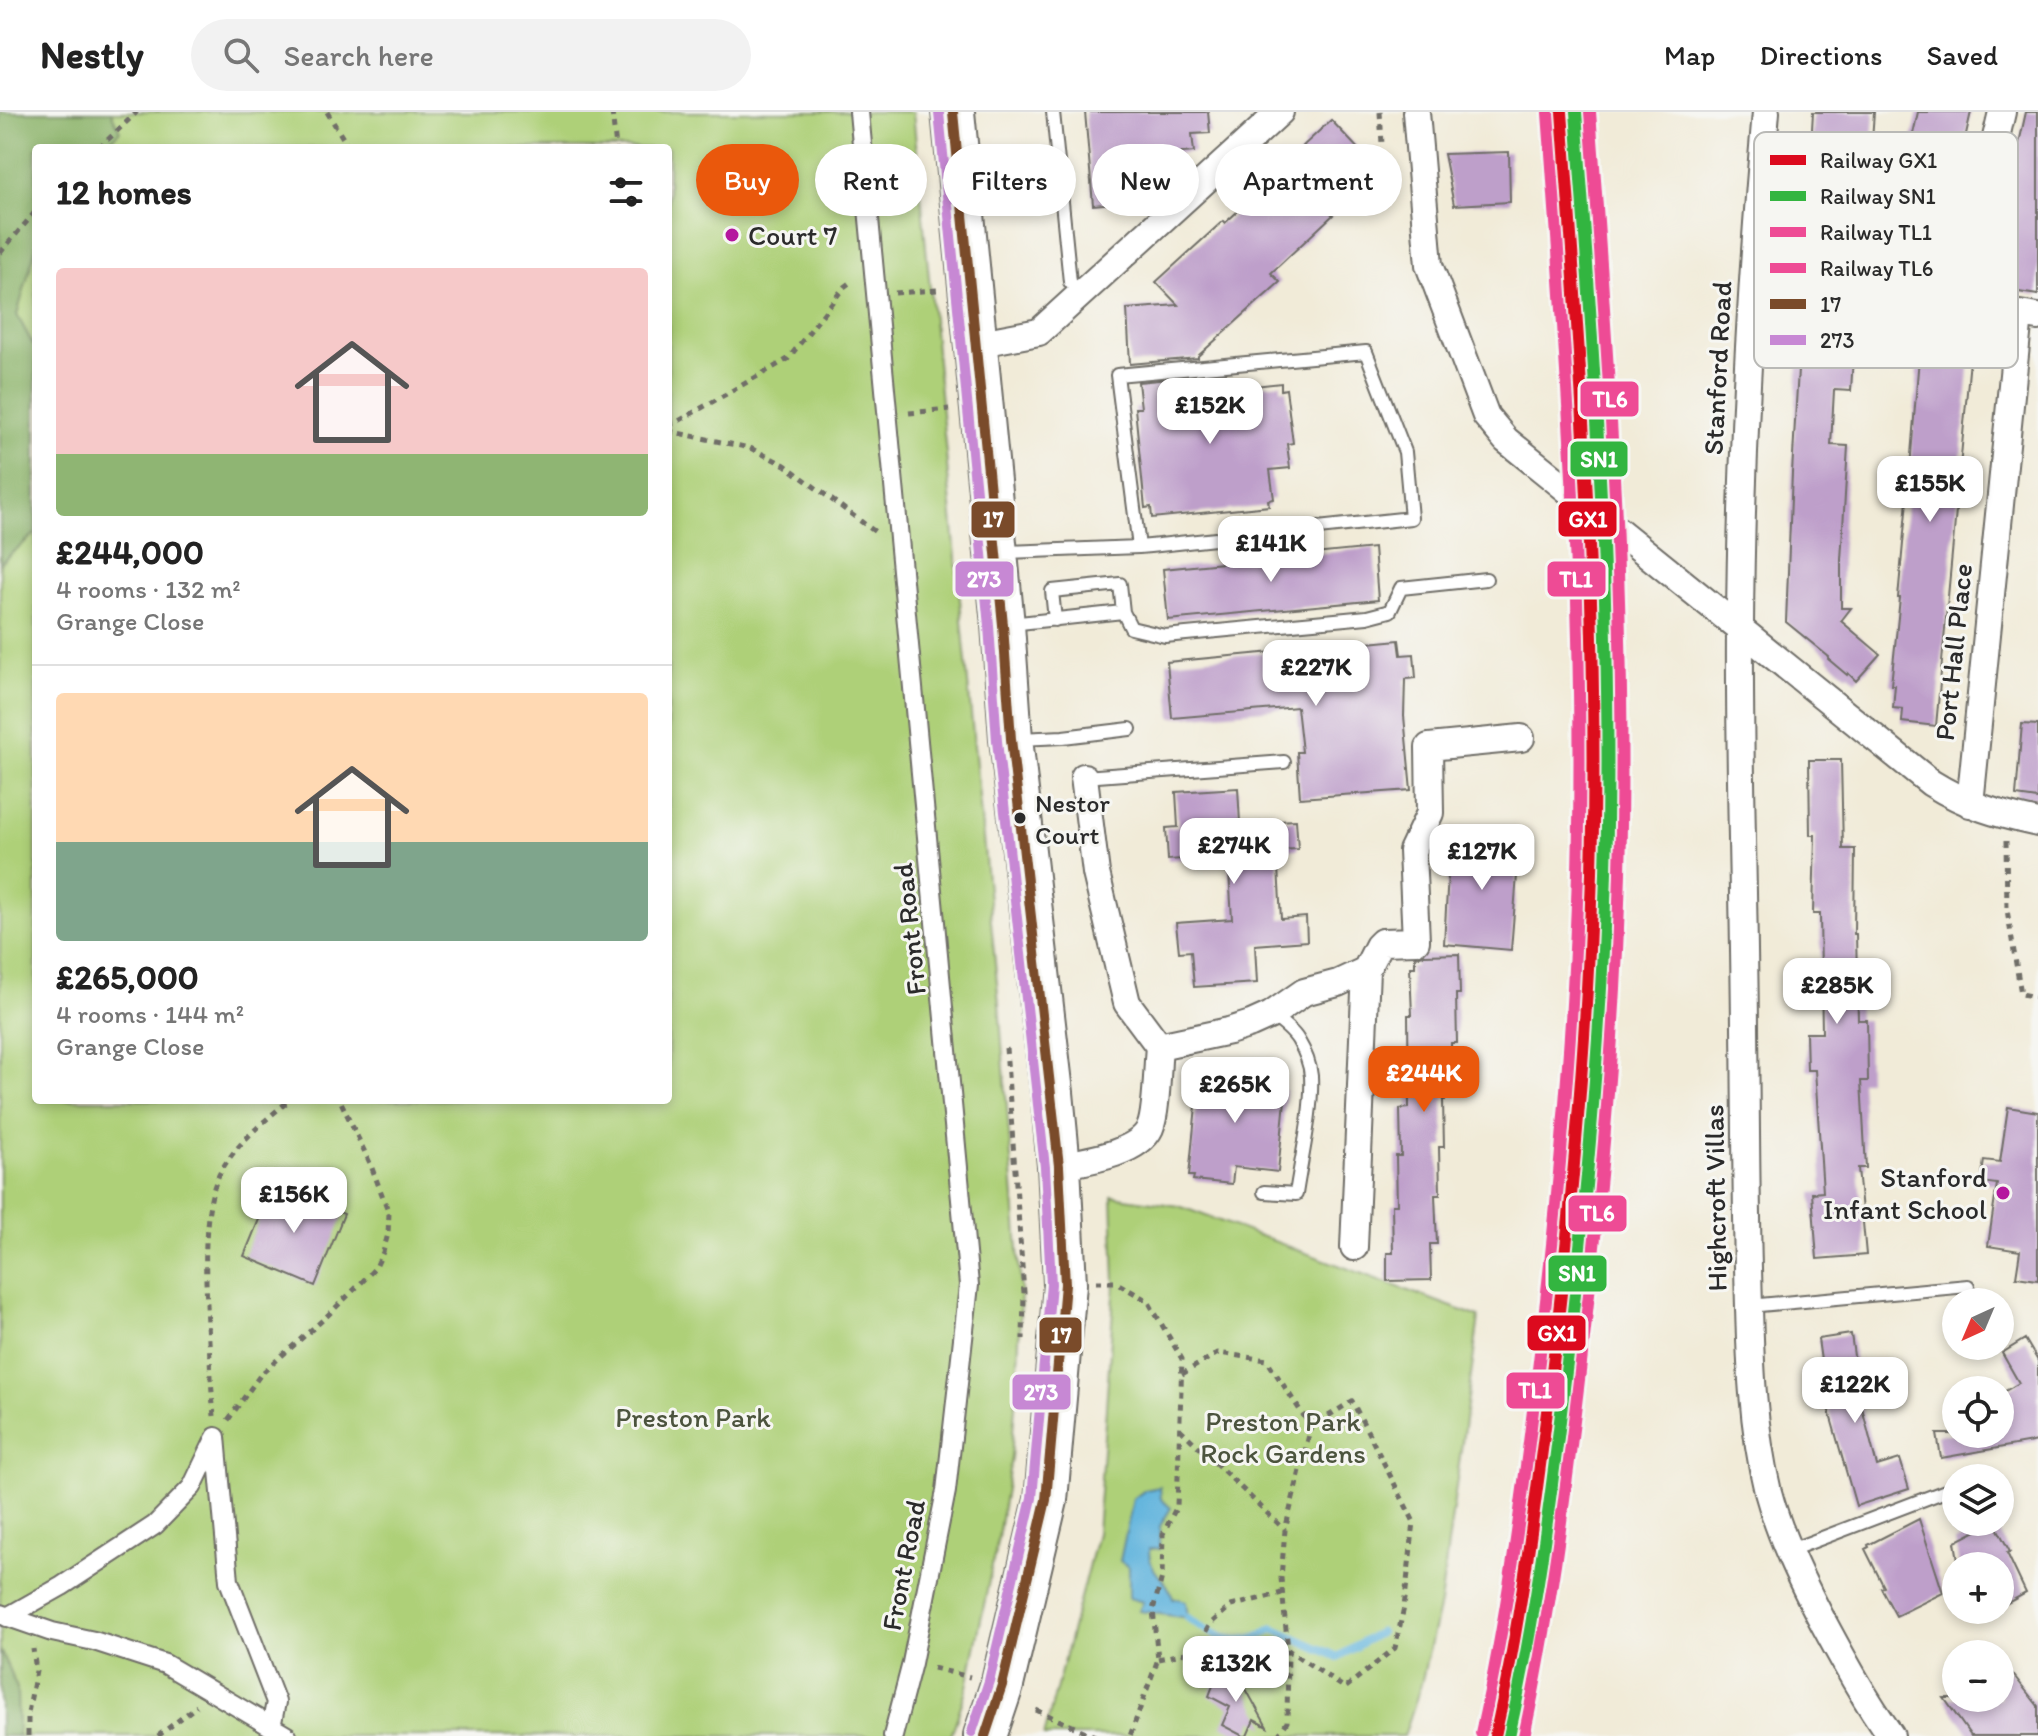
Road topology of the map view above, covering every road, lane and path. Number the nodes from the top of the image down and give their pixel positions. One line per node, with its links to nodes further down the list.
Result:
1 (137, 112): 14 (path)
2 (327, 112): 15 (path)
3 (612, 112): 16 (path)
4 (859, 112): 20 (street, Front Road)
5 (953, 112): 26 (highway)
6 (1053, 112): 23 (lane)
7 (1280, 112): 23 (street)
8 (1380, 112): 17 (path)
9 (1416, 112): 38 (street)
10 (1766, 112): 12 (street, Stanford Road)
11 (2002, 112): 13 (street)
12 (1764, 132)
13 (1997, 132)
14 (103, 144)
15 (347, 144)
16 (616, 144)
17 (1382, 144)
18 (32, 216): 19 (path)
19 (0, 253)
20 (873, 266): 24 (street, Front Road); 29 (path)
21 (1754, 271): 38 (street, Stanford Road)
22 (938, 290): 24 (path)
23 (1080, 294): 26 (street)
24 (876, 295): 28 (street, Front Road)
25 (2029, 316): 44 (street, Port Hall Place)
26 (975, 344): 33 (highway)
27 (949, 409): 28 (path)
28 (889, 415): 31 (street, Front Road)
29 (672, 423)
30 (672, 432): 31 (path)
31 (900, 547): 73 (street, Front Road)
32 (1139, 547): 32 (lane); 33 (lane)
33 (996, 552): 37 (highway)
34 (1486, 579): 35 (lane)
35 (1123, 612): 36 (lane); 36 (lane)
36 (1055, 620): 37 (lane)
37 (1003, 625): 41 (highway)
38 (1740, 628): 44 (street); 59 (street, Highcroft Villas)
39 (1130, 729): 41 (lane)
40 (1521, 738): 47 (street)
41 (1011, 739): 54 (highway)
42 (1284, 762): 43 (lane)
43 (1084, 777): 50 (street)
44 (1970, 804): 45 (street)
45 (2005, 816): 46 (street); 48 (path)
46 (2038, 823)
47 (1366, 970): 49 (street); 56 (street)
48 (2038, 997)
49 (1271, 1015): 50 (street); 55 (lane)
50 (1159, 1046): 54 (street)
51 (1006, 1048): 60 (path)
52 (285, 1104): 64 (path)
53 (342, 1104): 64 (path)
54 (1059, 1166): 57 (highway)
55 (1264, 1192)
56 (1354, 1247)
57 (1065, 1284): 61 (path); 81 (highway)
58 (1968, 1286): 59 (lane)
59 (1749, 1306): 67 (street, Highcroft Villas)
60 (1023, 1341)
61 (1182, 1374): 62 (path); 63 (path)
62 (1311, 1427): 66 (path); 71 (path)
63 (1180, 1428): 66 (path); 72 (path)
64 (216, 1437): 69 (street); 77 (street)
65 (1942, 1492): 67 (lane)
66 (1285, 1530): 68 (path)
67 (1788, 1551): 85 (street, Highcroft Villas)
68 (1282, 1593): 71 (path); 72 (path)
69 (4, 1616): 70 (street)
70 (29, 1624): 75 (street); 78 (path)
71 (1288, 1649): 84 (path)
72 (1158, 1659): 83 (path)
73 (912, 1663): 74 (path); 80 (street, Front Road)
74 (972, 1678)
75 (213, 1693): 77 (street); 79 (path)
76 (1036, 1710): 82 (path)
77 (279, 1732)
78 (28, 1736)
79 (158, 1736)
80 (893, 1736)
81 (985, 1736)
82 (1095, 1736)
83 (1130, 1736)
84 (1278, 1736)
85 (1891, 1736)

